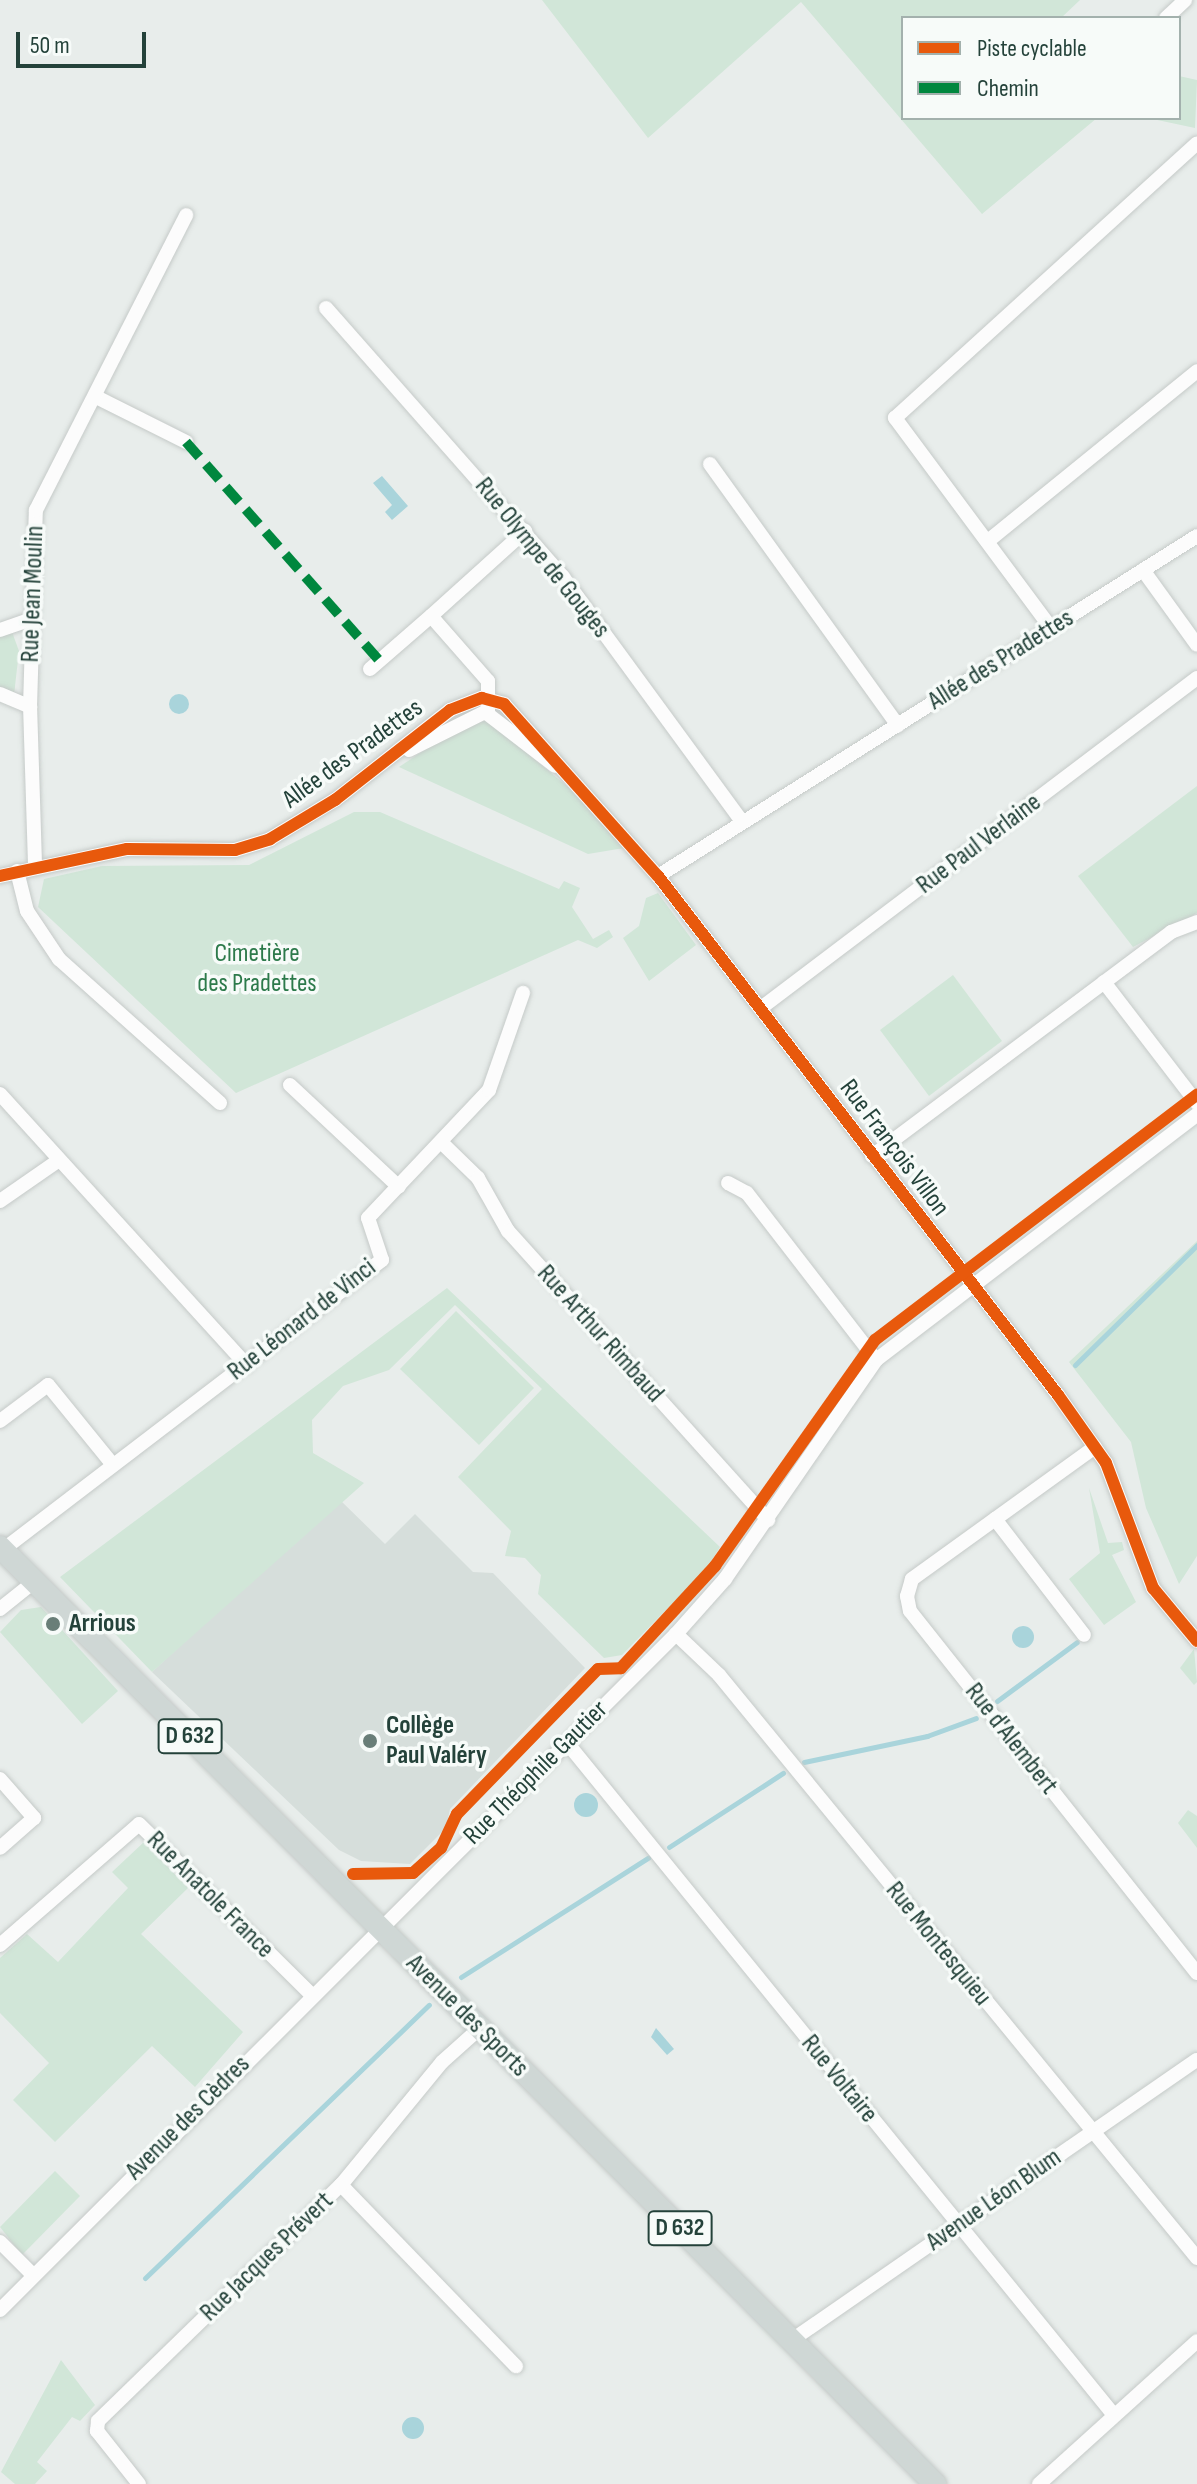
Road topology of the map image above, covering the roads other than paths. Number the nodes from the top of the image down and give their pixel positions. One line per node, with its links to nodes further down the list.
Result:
1 (1185, 0): 2 (street)
2 (1168, 16)
3 (1197, 143): 12 (street)
4 (186, 215): 7 (street, Rue Jean Moulin)
5 (326, 308): 10 (street, Rue Olympe de Gouges)
6 (1197, 371): 12 (street)
7 (96, 397): 8 (street); 15 (street, Rue Jean Moulin)
8 (186, 442)
9 (710, 464): 24 (street)
10 (525, 531): 14 (street); 25 (street, Rue Olympe de Gouges)
11 (1197, 536): 13 (street, Allée des Pradettes)
12 (988, 541): 16 (street)
13 (1143, 570): 16 (street, Allée des Pradettes); 18 (street)
14 (431, 616): 19 (street); 22 (street)
15 (32, 619): 17 (street); 23 (street, Rue Jean Moulin)
16 (1051, 628): 24 (street, Allée des Pradettes)
17 (0, 630)
18 (1197, 645)
19 (370, 669)
20 (1197, 678): 33 (street, Rue Paul Verlaine)
21 (0, 694): 23 (street)
22 (490, 706): 26 (street, Allée des Pradettes); 29 (street)
23 (30, 707): 26 (street, Rue Jean Moulin)
24 (898, 726): 25 (street, Allée des Pradettes)
25 (742, 822): 29 (street, Allée des Pradettes)
26 (35, 864): 27 (street, Allée des Pradettes)
27 (17, 871): 28 (street, Allée des Pradettes); 36 (street)
28 (0, 876)
29 (658, 876): 33 (street, Rue François Villon)
30 (1197, 922): 31 (street)
31 (1104, 982): 37 (street); 40 (street)
32 (523, 993): 39 (street, Rue Léonard de Vinci)
33 (761, 1008): 40 (street, Rue François Villon)
34 (290, 1085): 43 (street)
35 (0, 1094): 41 (street)
36 (220, 1103)
37 (1197, 1103)
38 (1197, 1115): 45 (street, Rue Théophile Gautier)
39 (441, 1142): 43 (street, Rue Léonard de Vinci); 52 (street, Rue Arthur Rimbaud)
40 (872, 1156): 45 (street, Rue François Villon)
41 (59, 1160): 44 (street); 47 (street)
42 (728, 1183): 46 (street)
43 (399, 1187): 47 (street, Rue Léonard de Vinci)
44 (0, 1201)
45 (970, 1285): 46 (street, Rue Théophile Gautier); 49 (street, Rue François Villon)
46 (876, 1360): 52 (street, Rue Théophile Gautier)
47 (247, 1365): 50 (street, Rue Léonard de Vinci)
48 (0, 1421): 50 (street)
49 (1095, 1447): 51 (street, Rue d'Alembert); 58 (street, Rue François Villon)
50 (113, 1465): 53 (street, Rue Léonard de Vinci)
51 (995, 1519): 57 (street); 64 (street, Rue d'Alembert)
52 (768, 1520): 56 (street, Rue Théophile Gautier)
53 (1, 1550): 54 (main road, Avenue des Sports / D 632)
54 (35, 1581): 55 (street); 62 (main road, Avenue des Sports / D 632)
55 (0, 1609)
56 (676, 1634): 59 (street, Rue Théophile Gautier); 68 (street, Rue Montesquieu)
57 (1084, 1635)
58 (1197, 1641)
59 (568, 1744): 62 (street, Rue Théophile Gautier); 70 (street, Rue Voltaire)
60 (0, 1779): 61 (street)
61 (0, 1848)
62 (378, 1927): 65 (street, Avenue des Cèdres); 66 (main road, Avenue des Sports / D 632)
63 (0, 1945): 65 (street, Rue Anatole France)
64 (1197, 1973)
65 (311, 1994): 73 (street, Avenue des Cèdres)
66 (480, 2028): 69 (street, Rue Jacques Prévert); 75 (main road, Avenue des Sports / D 632)
67 (1197, 2060): 68 (street, Avenue Léon Blum)
68 (1091, 2133): 70 (street, Avenue Léon Blum); 72 (street, Rue Montesquieu)
69 (341, 2185): 77 (street); 79 (street, Rue Jacques Prévert)
70 (958, 2225): 75 (street, Avenue Léon Blum); 78 (street, Rue Voltaire)
71 (0, 2242): 73 (street)
72 (1197, 2258)
73 (33, 2275): 74 (street, Avenue des Cèdres)
74 (0, 2310)
75 (792, 2340): 80 (main road, Avenue des Sports / D 632)
76 (1197, 2341): 78 (street)
77 (516, 2366)
78 (1113, 2414): 81 (street)
79 (139, 2484)
80 (935, 2484)
81 (1039, 2484)

